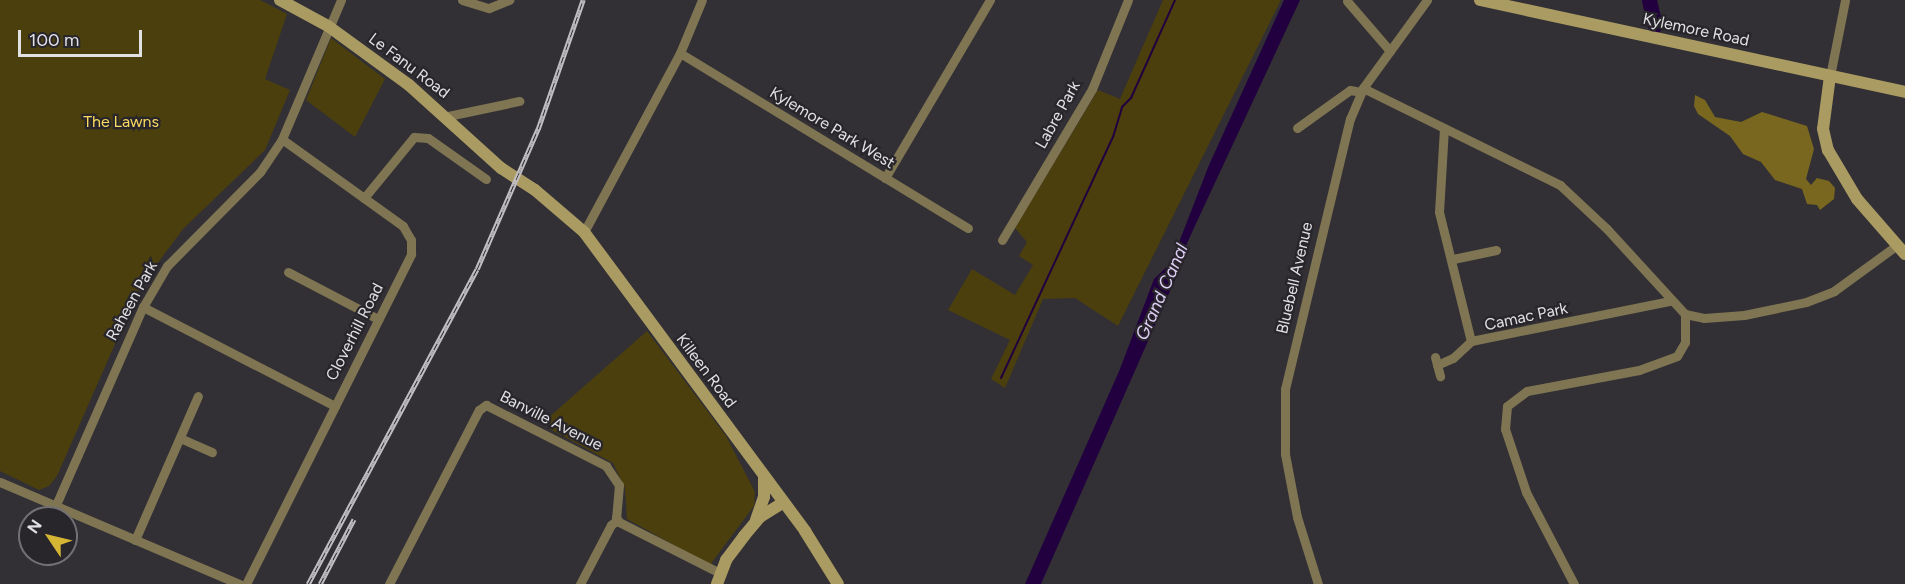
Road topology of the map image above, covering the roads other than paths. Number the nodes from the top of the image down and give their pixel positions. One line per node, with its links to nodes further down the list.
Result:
1 (280, 0): 13 (street, Le Fanu Road)
2 (341, 0): 13 (street, Raheen Park)
3 (462, 0): 4 (street)
4 (509, 0)
5 (702, 0): 15 (street)
6 (990, 0): 24 (street)
7 (1128, 0): 30 (street, Labre Park)
8 (1427, 0): 14 (street, Bluebell Avenue)
9 (1480, 0): 12 (street, Kylemore Road)
10 (1845, 0): 16 (street)
11 (1347, 1): 14 (street)
12 (1494, 1): 16 (street, Kylemore Road)
13 (328, 26): 20 (street, Le Fanu Road); 23 (street, Raheen Park)
14 (1390, 51): 17 (street, Bluebell Avenue)
15 (680, 53): 24 (street, Kylemore Park West); 29 (street)
16 (1830, 76): 18 (street, Kylemore Road); 31 (street)
17 (1362, 90): 21 (street); 22 (street); 60 (street, Bluebell Avenue)
18 (1905, 92)
19 (519, 101): 20 (street)
20 (448, 116): 26 (street, Le Fanu Road)
21 (1297, 128)
22 (1444, 128): 33 (street, Camac Park); 35 (street)
23 (282, 139): 27 (street, Cloverhill Road); 36 (street, Raheen Park)
24 (885, 178): 28 (street, Kylemore Park West)
25 (486, 179): 27 (street)
26 (535, 190): 29 (street, Killeen Road)
27 (364, 198): 38 (street, Cloverhill Road)
28 (969, 228)
29 (584, 232): 45 (street, Killeen Road)
30 (1002, 240)
31 (1901, 249): 37 (street)
32 (1496, 250): 33 (street)
33 (1453, 259): 39 (street, Camac Park)
34 (288, 272): 38 (street)
35 (1669, 301): 37 (street); 39 (street, Camac Park)
36 (142, 307): 42 (street); 49 (street, Raheen Park)
37 (1685, 314): 61 (street)
38 (378, 319): 42 (street, Cloverhill Road)
39 (1471, 341): 40 (street)
40 (1440, 375)
41 (198, 396): 43 (street)
42 (335, 406): 56 (street, Cloverhill Road)
43 (180, 438): 44 (street); 53 (street)
44 (212, 452)
45 (764, 477): 47 (street, Killeen Road); 52 (street)
46 (0, 482): 48 (street)
47 (782, 503): 52 (street); 59 (street, Killeen Road)
48 (52, 506)
49 (55, 506)
50 (78, 516): 53 (street)
51 (617, 520): 54 (street); 57 (street, Banville Avenue); 58 (street)
52 (756, 521): 54 (street)
53 (135, 540): 55 (street)
54 (719, 579)
55 (239, 584)
56 (246, 584)
57 (389, 584)
58 (580, 584)
59 (838, 584)
60 (1318, 584)
61 (1574, 584)

